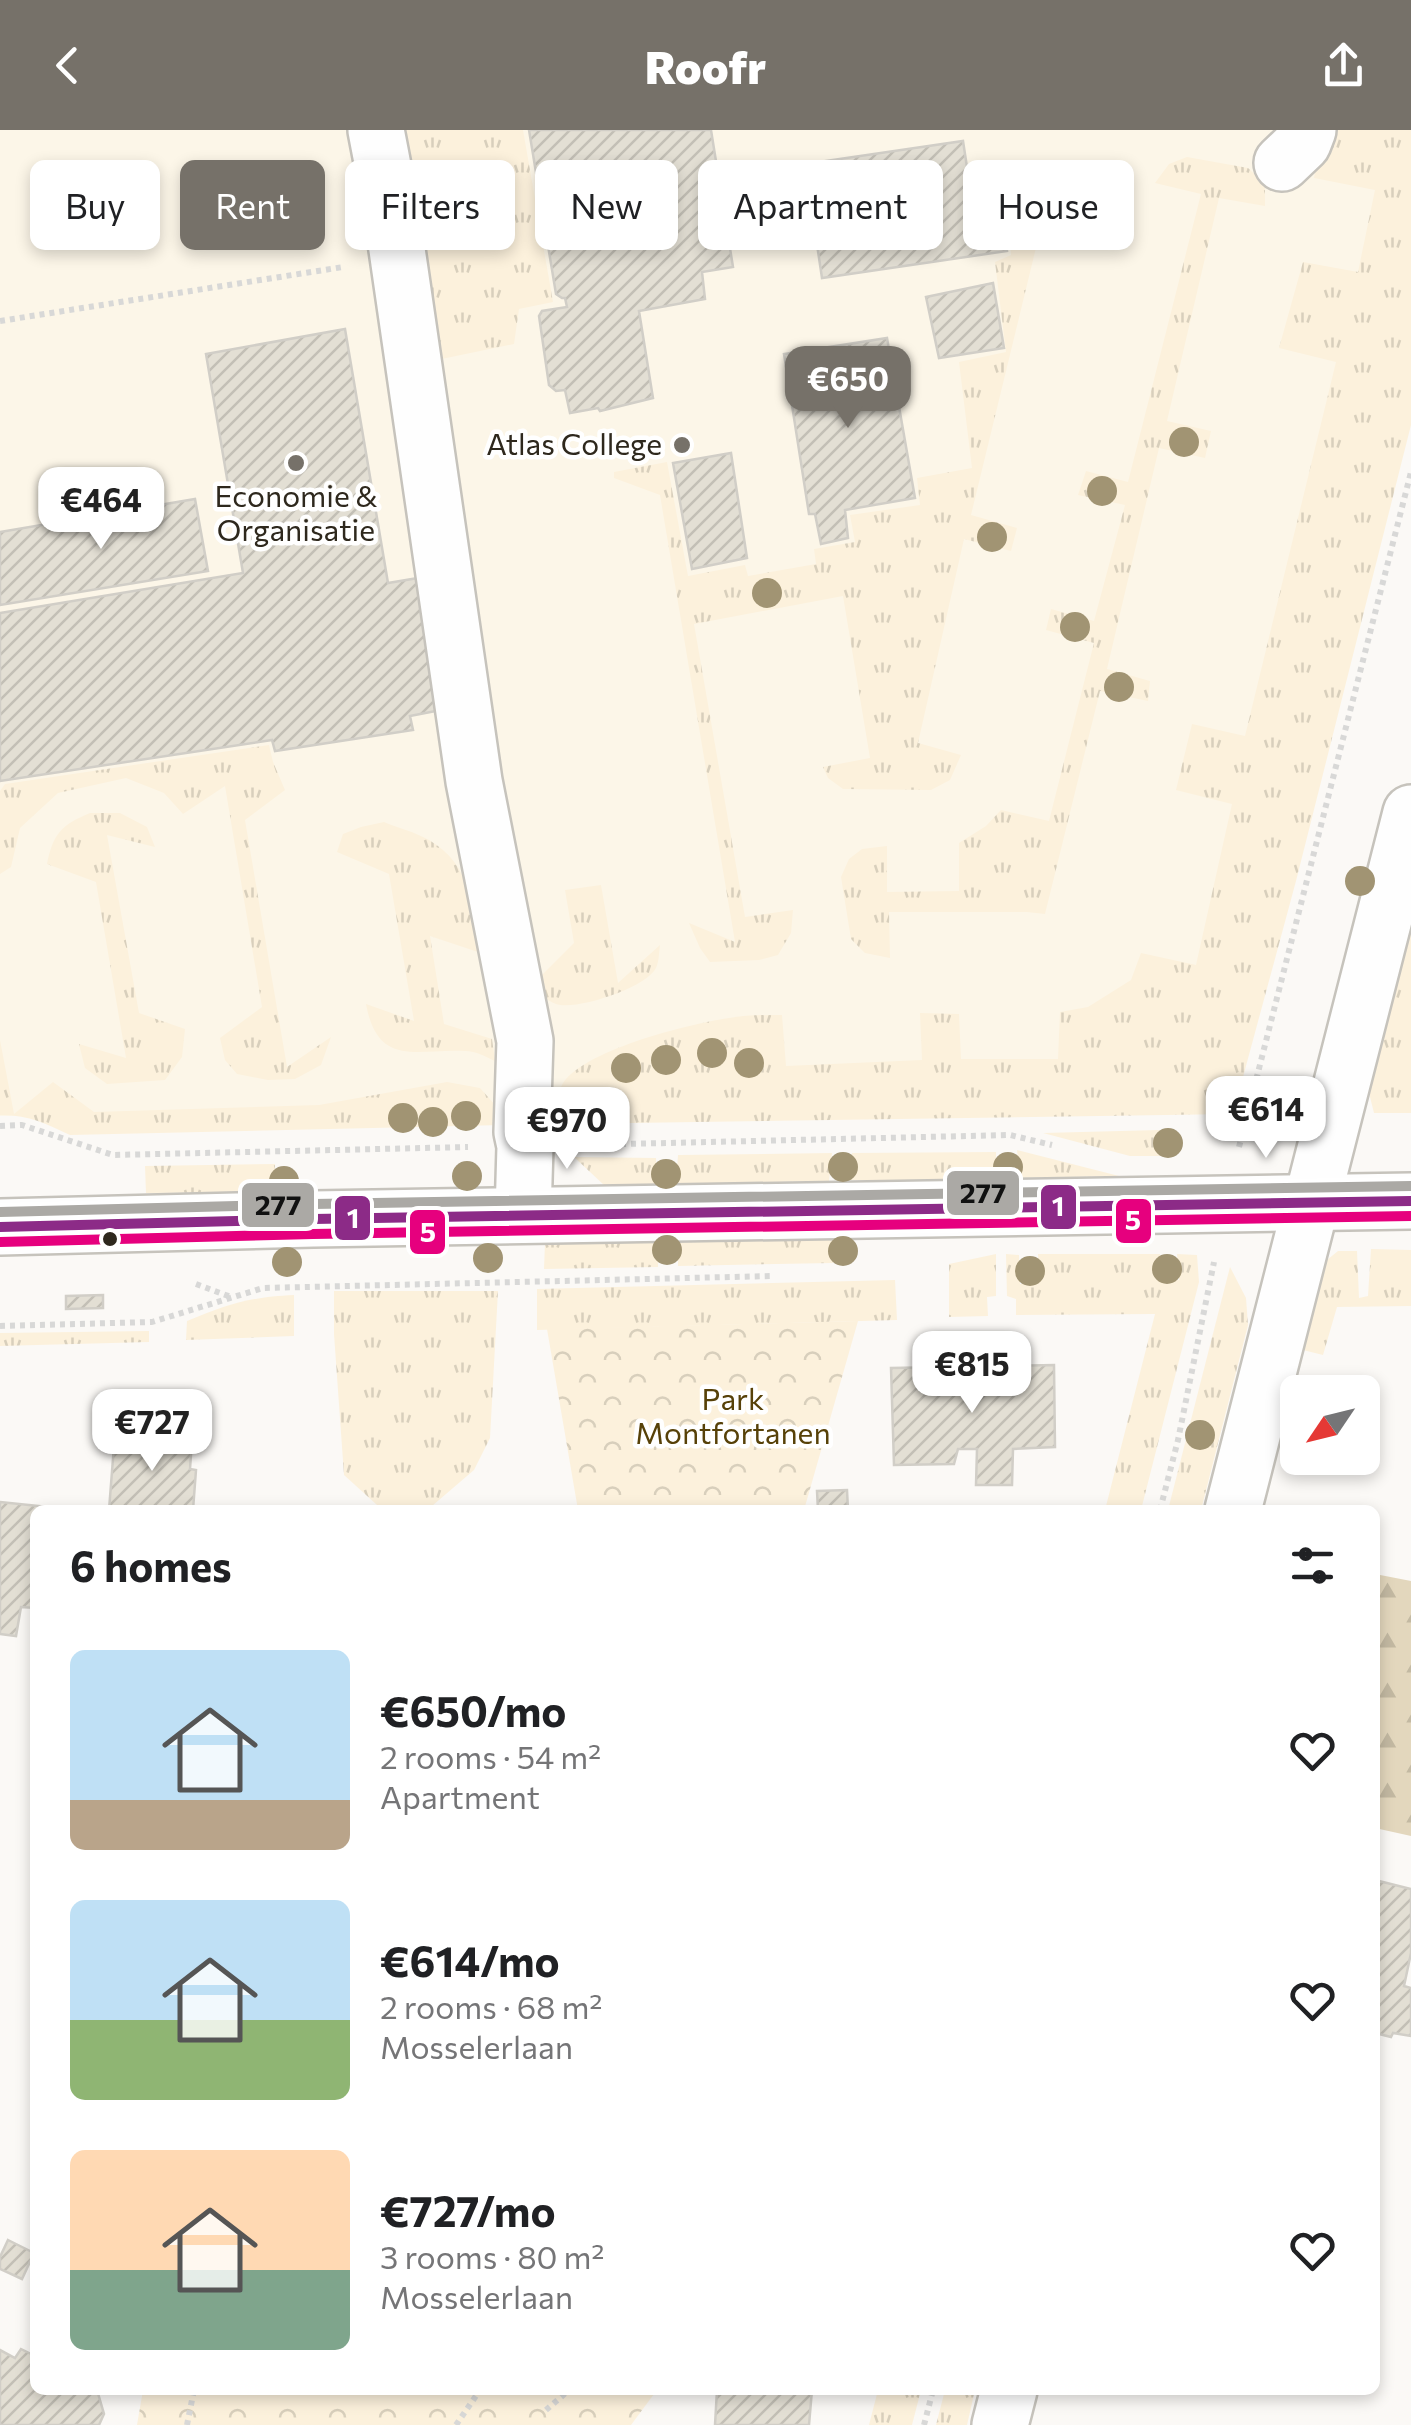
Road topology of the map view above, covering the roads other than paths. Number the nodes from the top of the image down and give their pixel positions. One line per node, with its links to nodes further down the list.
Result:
1 (376, 130): 5 (street)
2 (1411, 812): 4 (street)
3 (1411, 1201): 4 (street)
4 (1312, 1202): 5 (street); 7 (street)
5 (523, 1215): 6 (street)
6 (0, 1227)
7 (1234, 1505)
8 (1008, 2395): 9 (street)
9 (1000, 2425)

